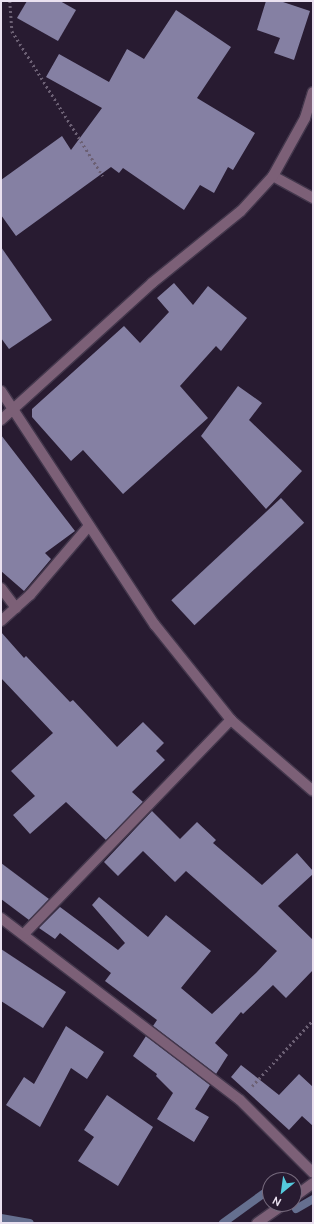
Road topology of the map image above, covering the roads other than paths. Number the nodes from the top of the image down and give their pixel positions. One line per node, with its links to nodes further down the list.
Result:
1 (313, 92): 2 (street)
2 (273, 176): 3 (street); 5 (street)
3 (313, 198)
4 (1, 391): 5 (street)
5 (12, 411): 6 (street); 7 (street)
6 (1, 420)
7 (89, 526): 9 (street); 11 (street)
8 (1, 588): 9 (street)
9 (16, 608): 10 (street)
10 (1, 621)
11 (231, 720): 12 (street); 14 (street)
12 (313, 791)
13 (1, 918): 14 (street)
14 (24, 934): 15 (street)
15 (313, 1173)
16 (313, 1183): 17 (street)
17 (302, 1191)
18 (273, 1212): 19 (street)
19 (257, 1223)

